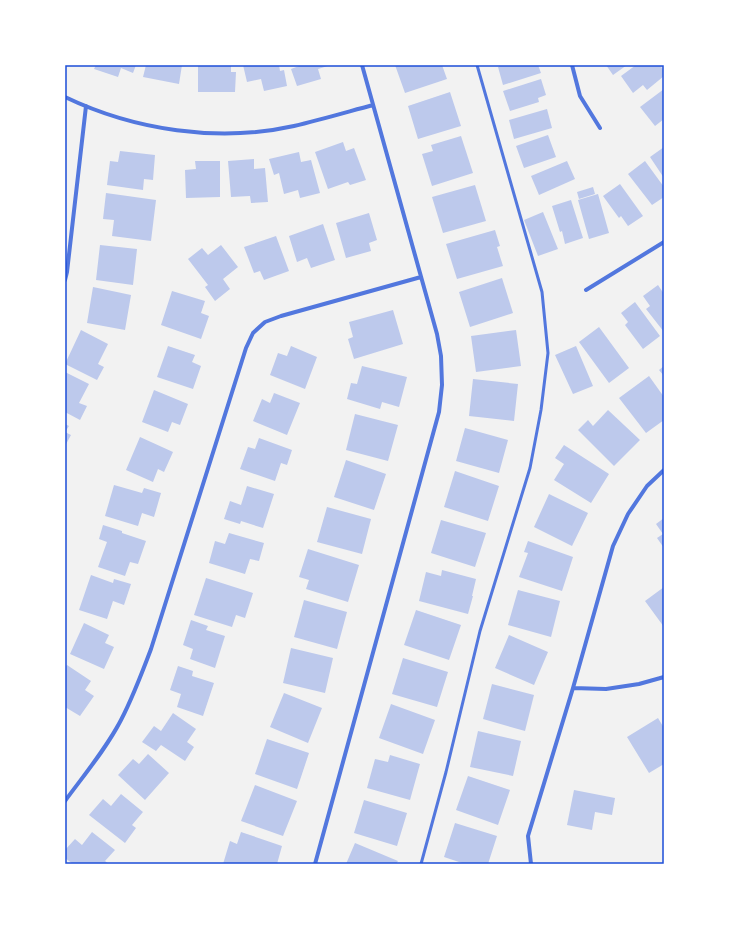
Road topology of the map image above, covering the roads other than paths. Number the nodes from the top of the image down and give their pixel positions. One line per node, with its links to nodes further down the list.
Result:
1 (362, 65): 5 (street)
2 (477, 65): 17 (lane)
3 (572, 65): 7 (street)
4 (65, 97): 6 (street)
5 (373, 104): 6 (street); 9 (street)
6 (86, 106): 10 (street)
7 (600, 128)
8 (664, 242): 11 (street)
9 (422, 277): 15 (street); 16 (street)
10 (65, 280)
11 (586, 290)
12 (664, 470): 14 (street)
13 (664, 677): 14 (street)
14 (573, 688): 18 (street)
15 (65, 801)
16 (315, 864)
17 (421, 864)
18 (531, 864)

